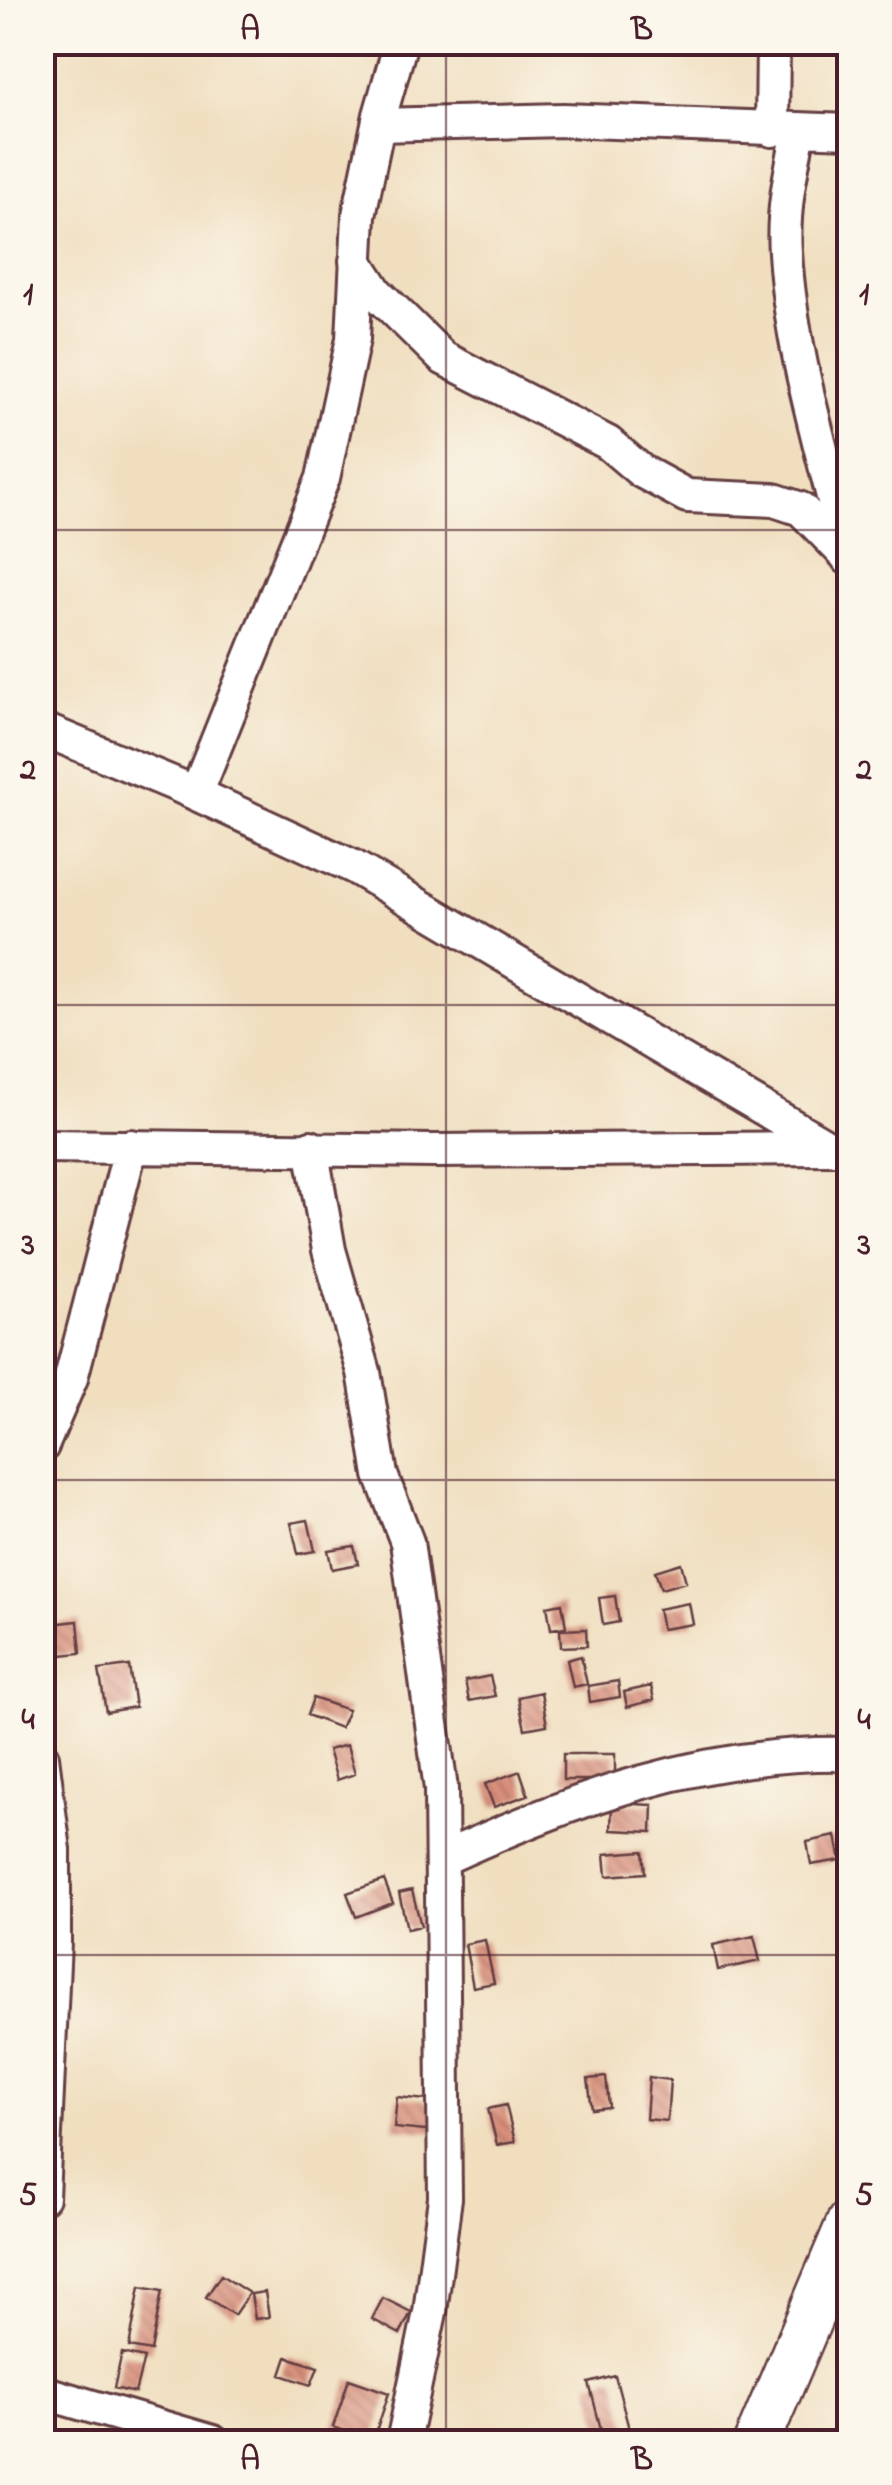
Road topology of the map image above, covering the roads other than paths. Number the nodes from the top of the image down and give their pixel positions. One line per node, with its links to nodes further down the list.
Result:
1 (401, 42): 3 (street)
2 (773, 42): 4 (street)
3 (378, 125): 4 (street); 6 (street)
4 (786, 130): 5 (street); 7 (street)
5 (850, 131)
6 (356, 261): 7 (street); 9 (street)
7 (849, 561)
8 (42, 729): 9 (street)
9 (196, 794): 13 (street)
10 (42, 1146): 11 (street)
11 (131, 1146): 12 (street); 14 (street)
12 (311, 1147): 13 (street); 17 (street)
13 (840, 1148)
14 (42, 1446)
15 (850, 1754): 17 (street)
16 (42, 1758): 18 (street)
17 (442, 1859): 22 (street)
18 (42, 2197)
19 (850, 2222): 23 (street)
20 (42, 2392): 21 (street)
21 (212, 2442)
22 (403, 2442)
23 (757, 2442)

